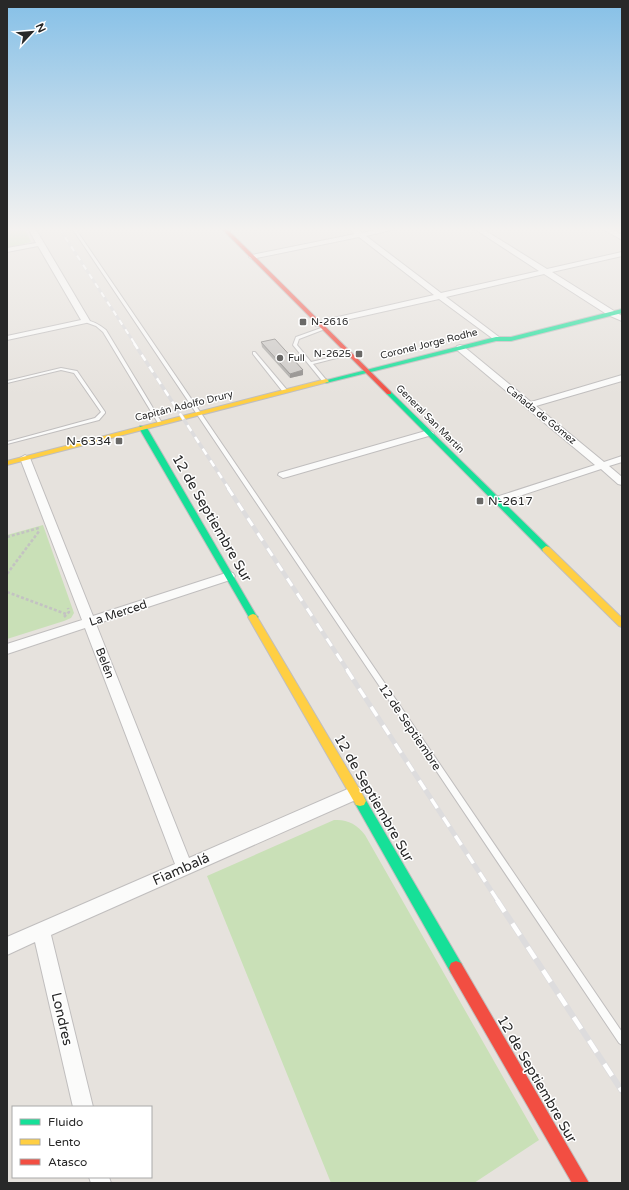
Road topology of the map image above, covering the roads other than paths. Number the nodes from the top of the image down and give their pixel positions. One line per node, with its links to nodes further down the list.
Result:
1 (64, 284): 12 (street)
2 (110, 284): 26 (lane, 12 de Septiembre)
3 (279, 284): 13 (main road, General San Martín)
4 (424, 284): 7 (street)
5 (495, 284): 7 (street)
6 (563, 284): 9 (street)
7 (440, 296): 13 (street); 15 (street)
8 (622, 305): 9 (main road, Coronel Jorge Rodhe)
9 (607, 311): 10 (main road, Coronel Jorge Rodhe); 11 (street); 15 (main road, Coronel Jorge Rodhe)
10 (622, 311)
11 (622, 319)
12 (86, 321): 14 (street); 27 (lane)
13 (322, 326): 18 (main road, General San Martín); 19 (lane)
14 (7, 338)
15 (496, 339): 16 (main road, Coronel Jorge Rodhe)
16 (460, 348): 20 (main road, Coronel Jorge Rodhe); 25 (street, Cañada de Gómez)
17 (254, 353): 24 (lane)
18 (350, 354): 19 (lane); 20 (main road, General San Martín)
19 (311, 363): 22 (lane)
20 (366, 371): 22 (main road, Capitán Adolfo Drury); 29 (main road, General San Martín)
21 (622, 378): 25 (street)
22 (325, 381): 24 (main road, Capitán Adolfo Drury)
23 (7, 382): 30 (lane)
24 (285, 391): 26 (main road, Capitán Adolfo Drury)
25 (528, 405): 34 (street, Cañada de Gómez)
26 (198, 414): 27 (main road, Capitán Adolfo Drury); 46 (lane, 12 de Septiembre)
27 (160, 423): 28 (main road, Capitán Adolfo Drury)
28 (143, 428): 31 (main road, Capitán Adolfo Drury); 38 (main road, 12 de Septiembre Sur)
29 (429, 433): 35 (street); 37 (main road, General San Martín)
30 (7, 443)
31 (25, 458): 33 (main road, Capitán Adolfo Drury); 39 (street, Belén)
32 (622, 458): 34 (street)
33 (7, 462)
34 (602, 465): 36 (street, Cañada de Gómez); 37 (street)
35 (283, 475)
36 (622, 482)
37 (497, 500): 40 (main road, General San Martín)
38 (229, 576): 39 (street, La Merced); 42 (main road, 12 de Septiembre Sur)
39 (90, 622): 41 (street, La Merced); 43 (street, Belén)
40 (622, 624)
41 (7, 649)
42 (355, 793): 43 (street, Fiambalá); 48 (main road, 12 de Septiembre Sur)
43 (185, 868): 44 (street, Fiambalá)
44 (41, 931): 45 (street, Fiambalá); 47 (street, Londres)
45 (7, 946)
46 (622, 1040)
47 (83, 1106)
48 (581, 1183)

